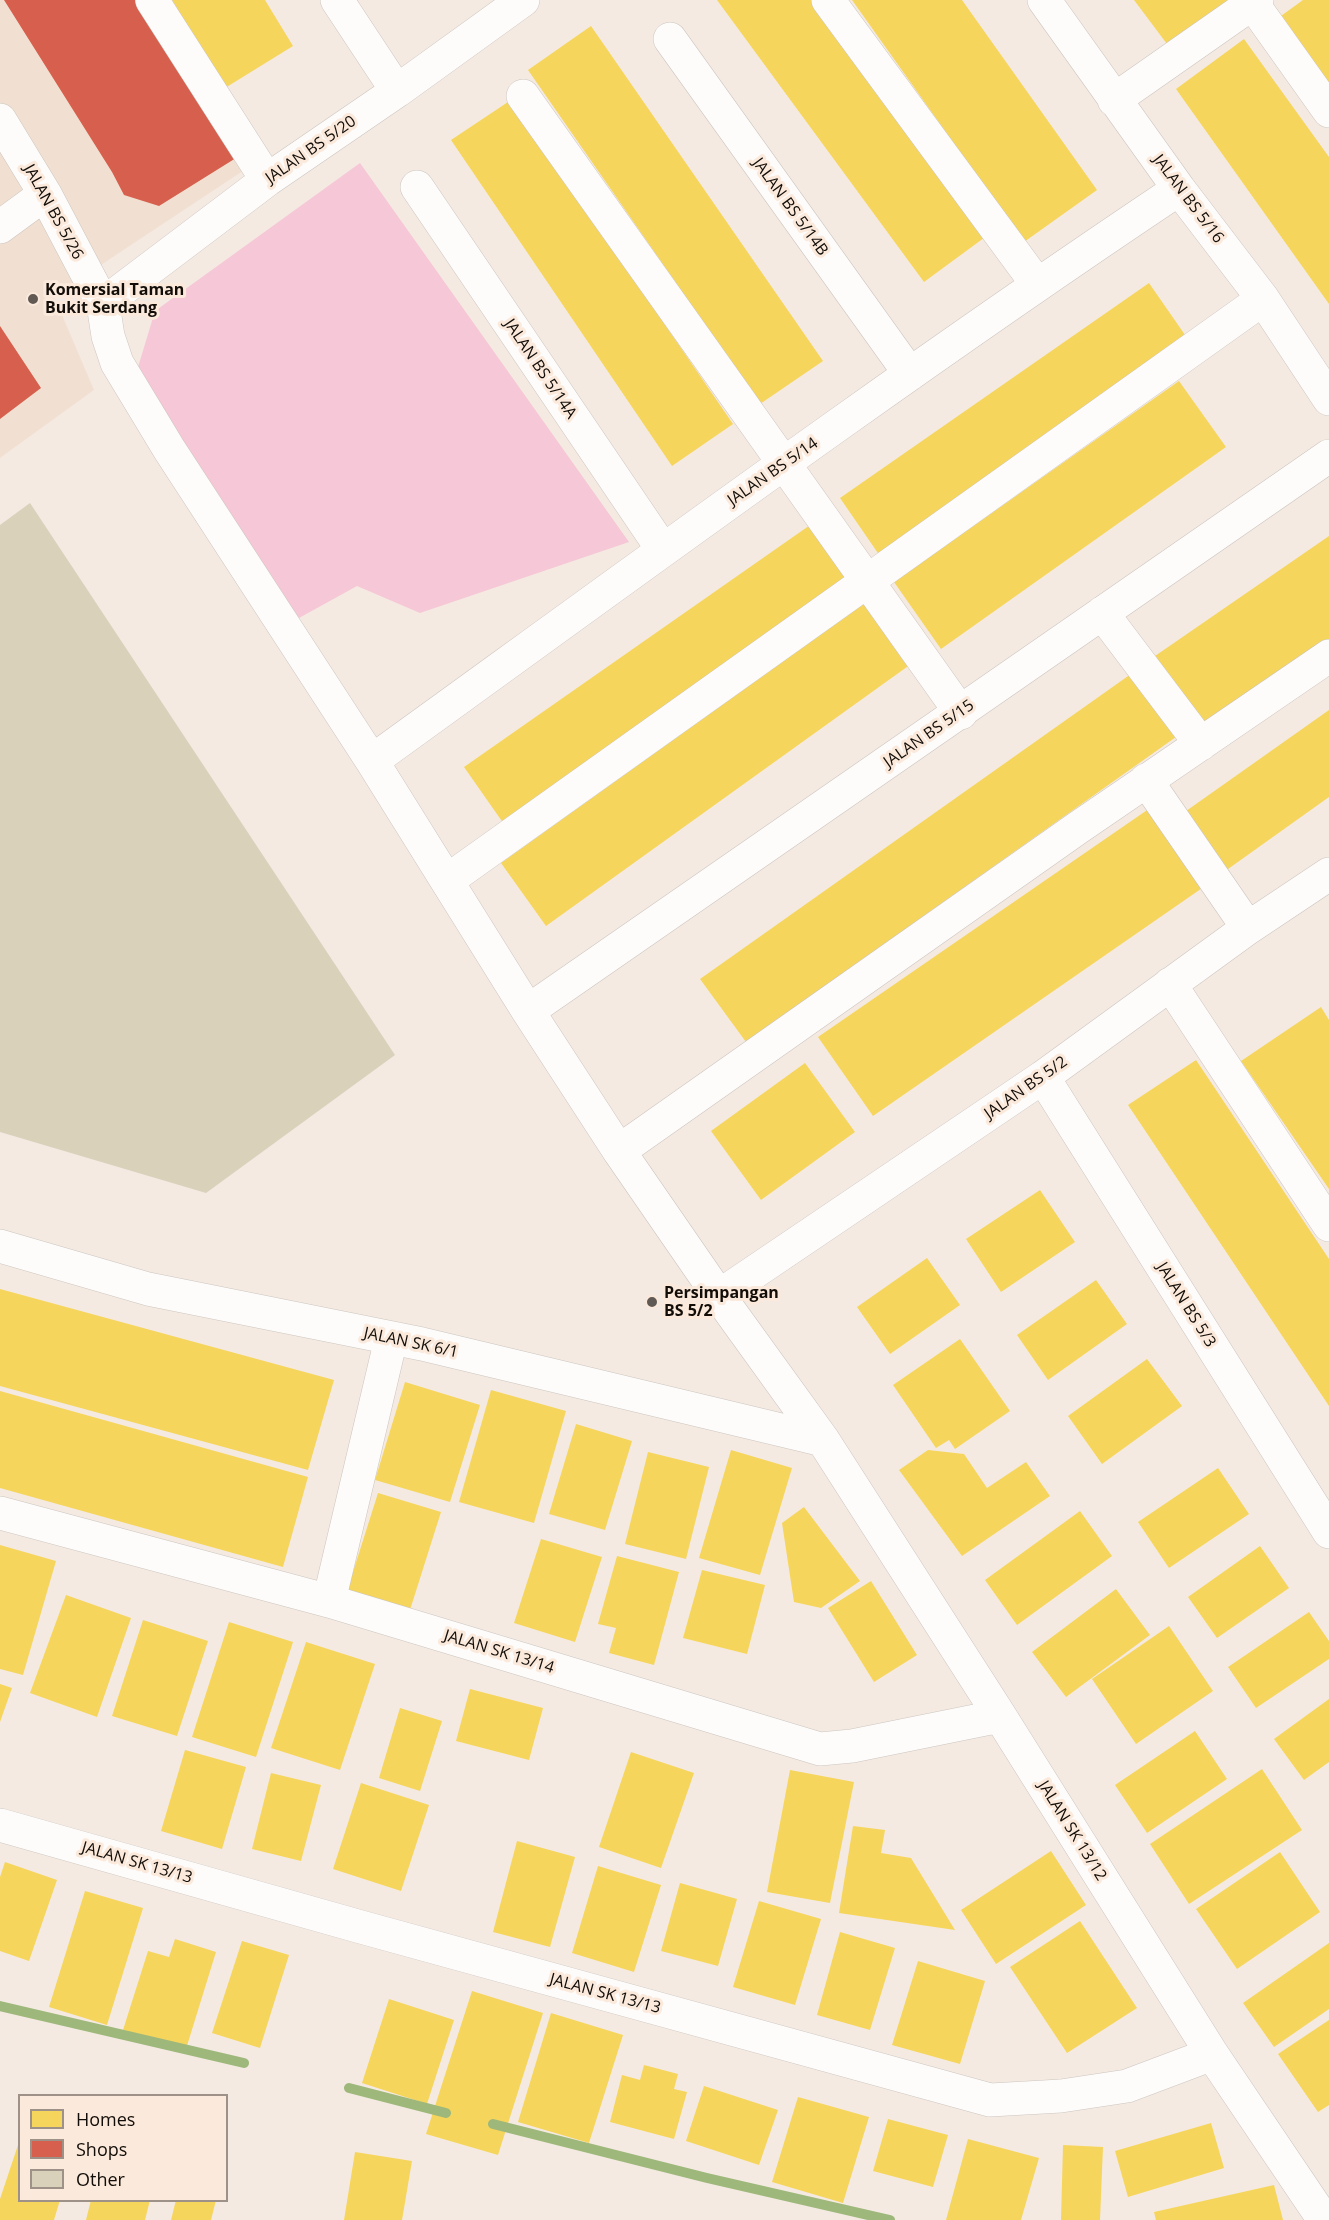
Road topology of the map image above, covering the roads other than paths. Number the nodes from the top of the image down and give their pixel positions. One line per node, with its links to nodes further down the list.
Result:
1 (152, 0): 13 (street)
2 (337, 0): 8 (street)
3 (523, 0): 8 (street, JALAN BS 5/20)
4 (828, 0): 18 (street)
5 (1044, 0): 10 (street, JALAN BS 5/16)
6 (1253, 1): 10 (street); 11 (street)
7 (670, 39): 21 (street, JALAN BS 5/14B)
8 (397, 91): 13 (street, JALAN BS 5/20)
9 (523, 96): 24 (street)
10 (1114, 100): 15 (street, JALAN BS 5/16)
11 (1329, 111)
12 (0, 120): 16 (street, JALAN BS 5/26)
13 (267, 180): 20 (street, JALAN BS 5/20)
14 (417, 187): 25 (street, JALAN BS 5/14A)
15 (1179, 189): 18 (street, JALAN BS 5/14); 19 (street, JALAN BS 5/16)
16 (45, 195): 17 (street); 20 (street, JALAN BS 5/26)
17 (0, 227)
18 (1037, 284): 21 (street, JALAN BS 5/14)
19 (1263, 299): 22 (street, JALAN BS 5/16); 26 (street)
20 (103, 304): 31 (street, JALAN BS 5/26)
21 (910, 374): 24 (street, JALAN BS 5/14)
22 (1329, 399)
23 (1329, 456): 27 (street, JALAN BS 5/15)
24 (783, 465): 25 (street, JALAN BS 5/14); 26 (street)
25 (663, 550): 31 (street, JALAN BS 5/14)
26 (866, 582): 29 (street); 33 (street)
27 (1102, 613): 29 (street, JALAN BS 5/15); 30 (street)
28 (1329, 656): 30 (street)
29 (961, 713): 37 (street, JALAN BS 5/15)
30 (1200, 744): 32 (street)
31 (372, 761): 33 (street, JALAN BS 5/26)
32 (1146, 780): 35 (street); 39 (street)
33 (448, 880): 37 (street, JALAN SK 13/12)
34 (1325, 887): 35 (street, JALAN BS 5/2)
35 (1248, 928): 36 (street, JALAN BS 5/2)
36 (1170, 984): 38 (street, JALAN BS 5/2); 40 (street)
37 (528, 1011): 39 (street, JALAN SK 13/12)
38 (1043, 1077): 42 (street, JALAN BS 5/2); 46 (street, JALAN BS 5/3)
39 (619, 1151): 42 (street, JALAN SK 13/12)
40 (1329, 1225)
41 (0, 1246): 43 (street, JALAN SK 6/1)
42 (719, 1296): 44 (street, JALAN SK 13/12)
43 (391, 1339): 44 (street, JALAN SK 6/1); 47 (street)
44 (823, 1440): 48 (street, JALAN SK 13/12)
45 (0, 1513): 47 (street, JALAN SK 13/14)
46 (1329, 1532)
47 (329, 1601): 48 (street, JALAN SK 13/14)
48 (1000, 1716): 50 (street, JALAN SK 13/12)
49 (0, 1825): 50 (street, JALAN SK 13/13)
50 (1212, 2054): 51 (street, JALAN SK 13/12)
51 (1324, 2220)

